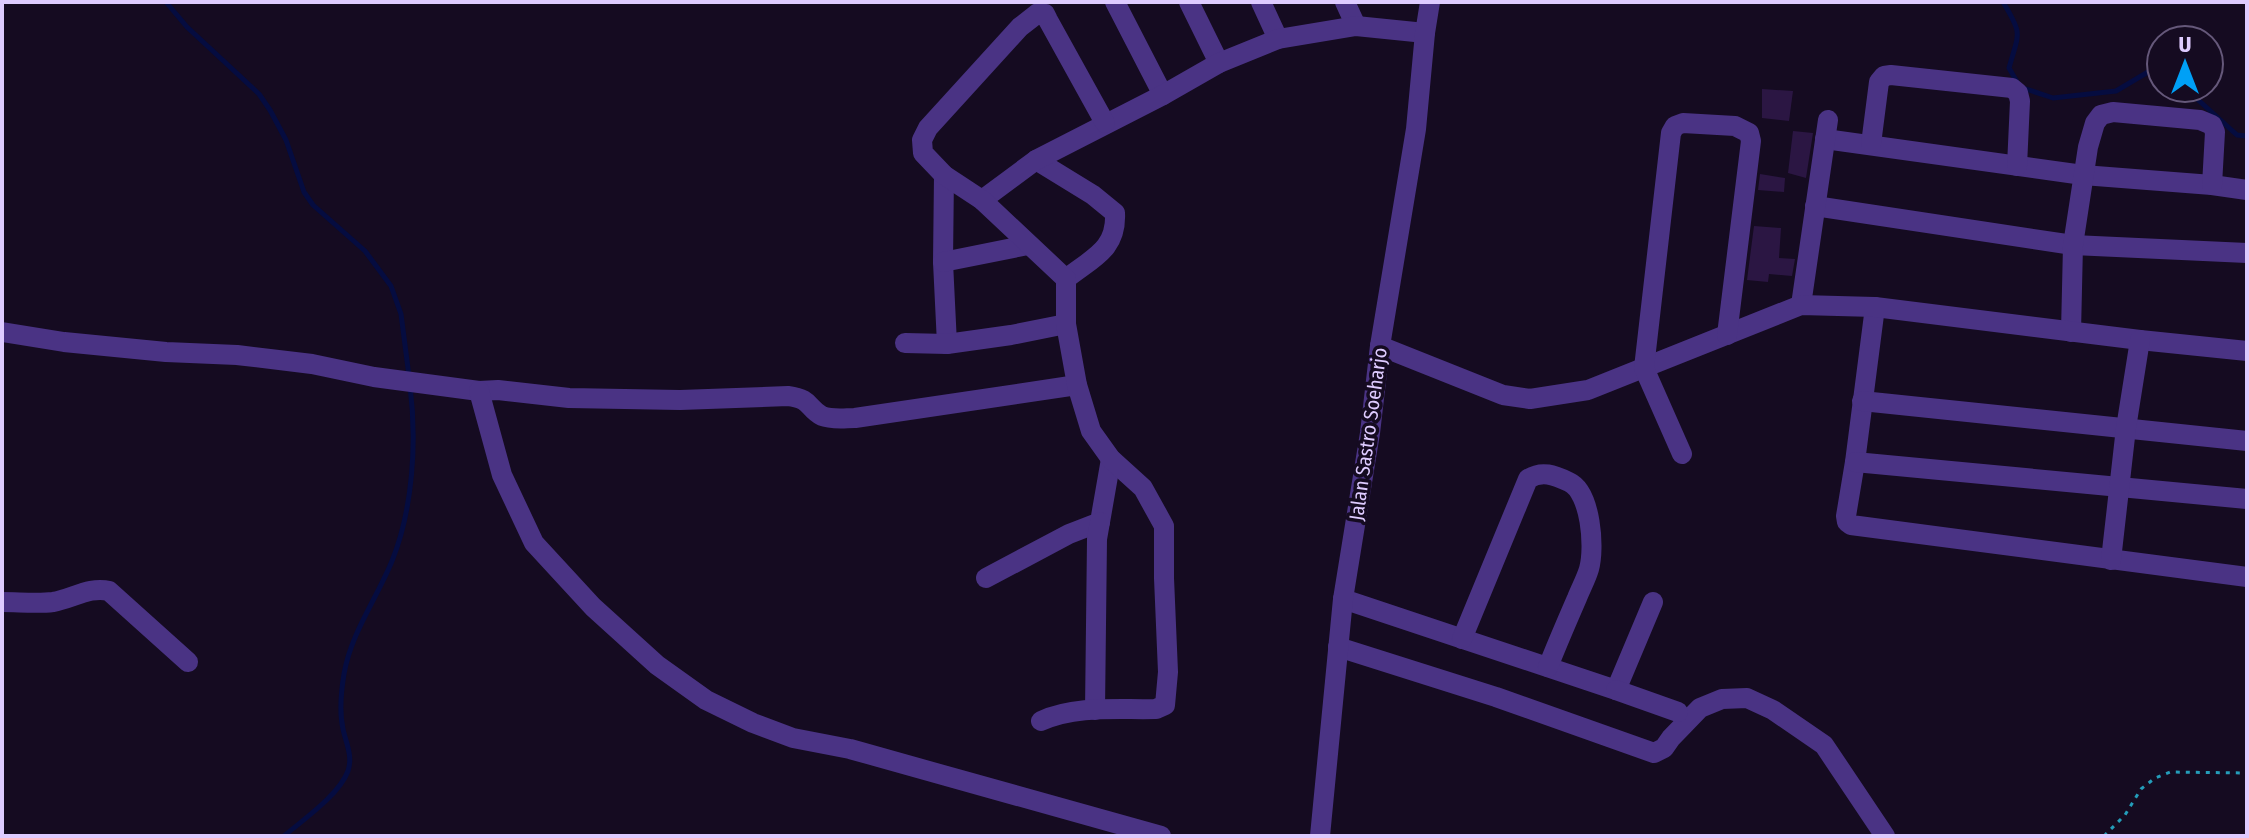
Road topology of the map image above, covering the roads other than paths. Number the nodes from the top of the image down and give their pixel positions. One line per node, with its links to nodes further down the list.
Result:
1 (1115, 2): 10 (street)
2 (1189, 2): 9 (street)
3 (1261, 2): 8 (street)
4 (1345, 2): 6 (street)
5 (1430, 2): 7 (street, Jalan Sastro Soeharjo)
6 (1356, 26): 7 (street); 8 (street)
7 (1425, 33): 35 (street, Jalan Sastro Soeharjo)
8 (1278, 39): 9 (street)
9 (1219, 63): 10 (street)
10 (1163, 95): 11 (street)
11 (1105, 123): 13 (street); 15 (street)
12 (1871, 144): 14 (street); 14 (street); 20 (street)
13 (1036, 160): 19 (street); 25 (street)
14 (2017, 166): 16 (street)
15 (944, 175): 19 (street); 24 (street)
16 (2083, 175): 17 (street); 17 (street); 22 (street)
17 (2212, 185): 18 (street)
18 (2247, 190)
19 (982, 200): 21 (street)
20 (1815, 206): 22 (street); 26 (street)
21 (1028, 245): 24 (street); 25 (street)
22 (2073, 245): 23 (street); 30 (street)
23 (2247, 253)
24 (943, 262): 34 (street)
25 (1066, 279): 28 (street)
26 (1801, 305): 27 (street); 31 (street)
27 (1875, 307): 30 (street); 40 (street)
28 (1066, 324): 34 (street); 38 (street)
29 (2, 332): 39 (street)
30 (2071, 332): 32 (street)
31 (1727, 335): 37 (street); 37 (street)
32 (2140, 340): 36 (street); 41 (street)
33 (905, 343): 34 (street)
34 (947, 344)
35 (1380, 346): 37 (street); 52 (street, Jalan Sastro Soeharjo)
36 (2247, 351)
37 (1644, 368): 43 (street)
38 (1077, 385): 39 (street); 44 (street)
39 (479, 391): 63 (street)
40 (1862, 401): 41 (street); 45 (street)
41 (2126, 428): 42 (street); 46 (street)
42 (2247, 441)
43 (1682, 454)
44 (1111, 459): 48 (street); 60 (street)
45 (1855, 462): 46 (street); 49 (street)
46 (2121, 488): 47 (street); 49 (street)
47 (2247, 499)
48 (1100, 522): 51 (street); 60 (street)
49 (2111, 560): 50 (street)
50 (2247, 577)
51 (986, 578)
52 (1343, 599): 55 (street); 56 (street, Jalan Sastro Soeharjo)
53 (2, 602): 57 (street)
54 (1653, 602): 59 (street)
55 (1462, 639): 58 (street); 58 (street)
56 (1338, 647): 64 (street, Jalan Sastro Soeharjo); 65 (street)
57 (188, 662)
58 (1548, 667): 59 (street)
59 (1616, 690): 61 (street)
60 (1095, 710): 62 (street)
61 (1678, 712)
62 (1041, 721)
63 (1154, 835)
64 (1320, 836)
65 (1885, 836)

